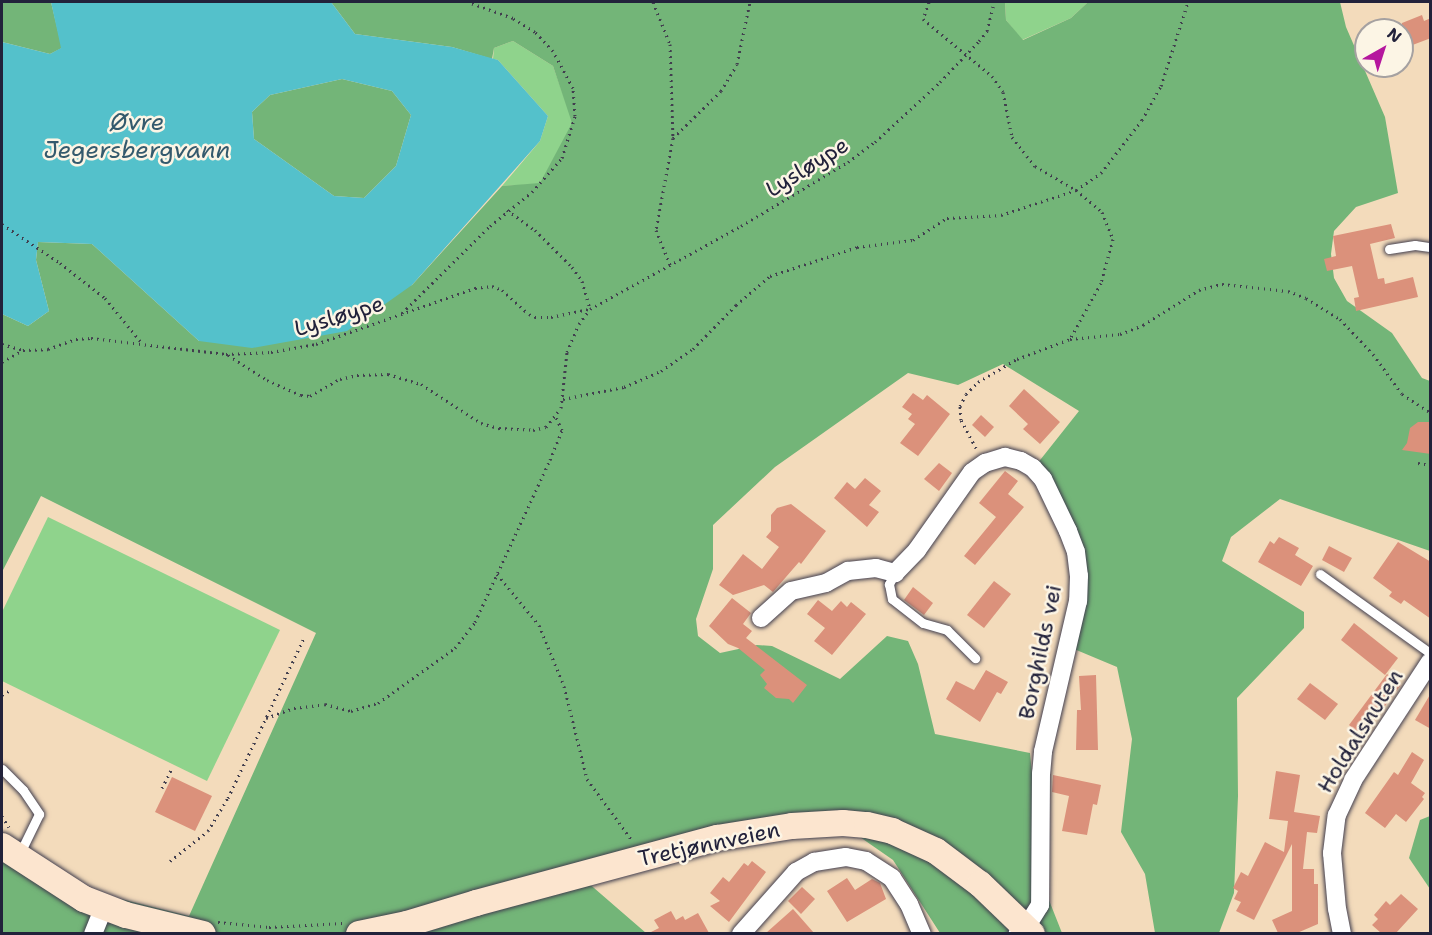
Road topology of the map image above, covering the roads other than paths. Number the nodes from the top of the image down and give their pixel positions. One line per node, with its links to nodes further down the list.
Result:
1 (1431, 247): 2 (lane)
2 (1389, 249)
3 (895, 573): 5 (street); 7 (lane); 14 (street, Borghilds vei)
4 (1320, 574): 6 (lane, Holdalsnuten)
5 (762, 618)
6 (1431, 652)
7 (975, 658)
8 (1431, 662): 18 (street, Holdalsnuten)
9 (2, 769): 10 (lane)
10 (10, 852): 11 (street)
11 (104, 907): 12 (street); 15 (street)
12 (209, 927)
13 (354, 928): 14 (street, Tretjønnveien)
14 (1025, 931)
15 (93, 933)
16 (741, 933): 17 (street)
17 (922, 933)
18 (1342, 933)

